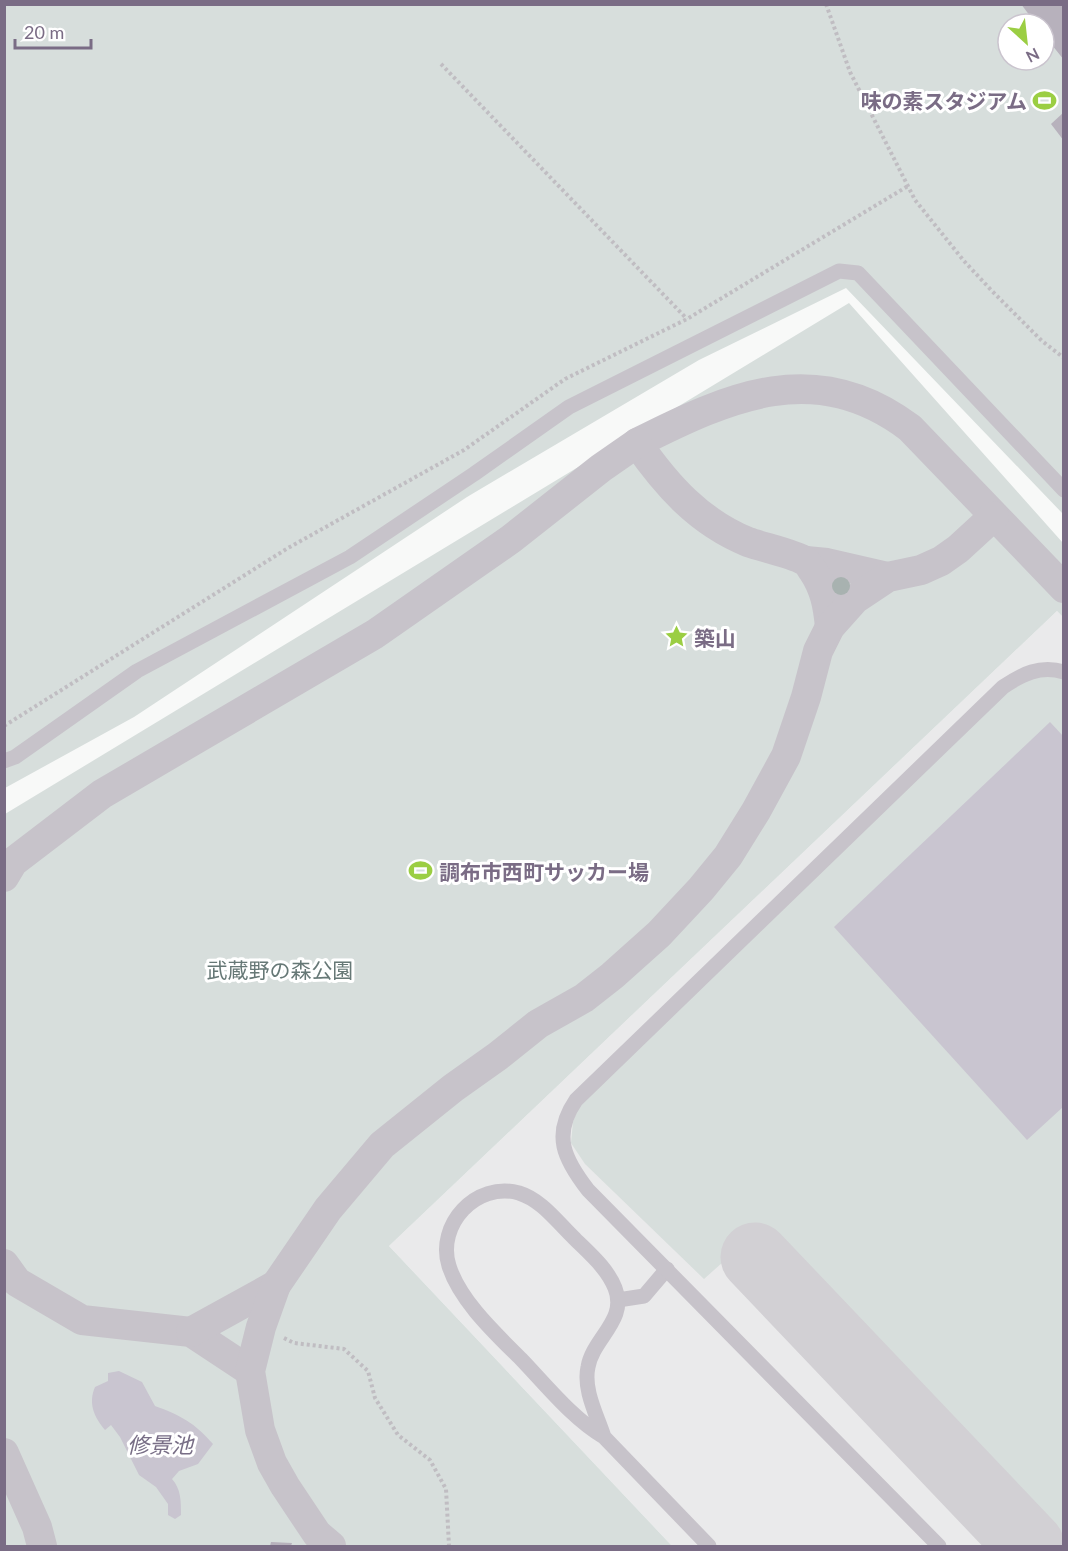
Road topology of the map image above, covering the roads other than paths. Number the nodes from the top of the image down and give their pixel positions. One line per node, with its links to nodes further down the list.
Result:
1 (637, 443): 3 (street); 4 (street); 10 (street)
2 (1064, 490): 9 (lane)
3 (994, 516): 5 (street); 6 (street)
4 (806, 561): 5 (street); 7 (street)
5 (888, 577): 7 (street)
6 (1064, 588)
7 (830, 627): 13 (street)
8 (1064, 672): 12 (lane)
9 (4, 761)
10 (7, 868)
11 (4, 1264): 15 (street)
12 (667, 1269): 14 (lane); 22 (lane)
13 (276, 1285): 15 (street); 16 (street)
14 (618, 1300): 17 (lane); 17 (lane)
15 (191, 1332): 16 (street)
16 (250, 1371): 20 (street)
17 (604, 1437): 21 (lane)
18 (4, 1453): 19 (street)
19 (42, 1546)
20 (331, 1546)
21 (709, 1546)
22 (939, 1546)

